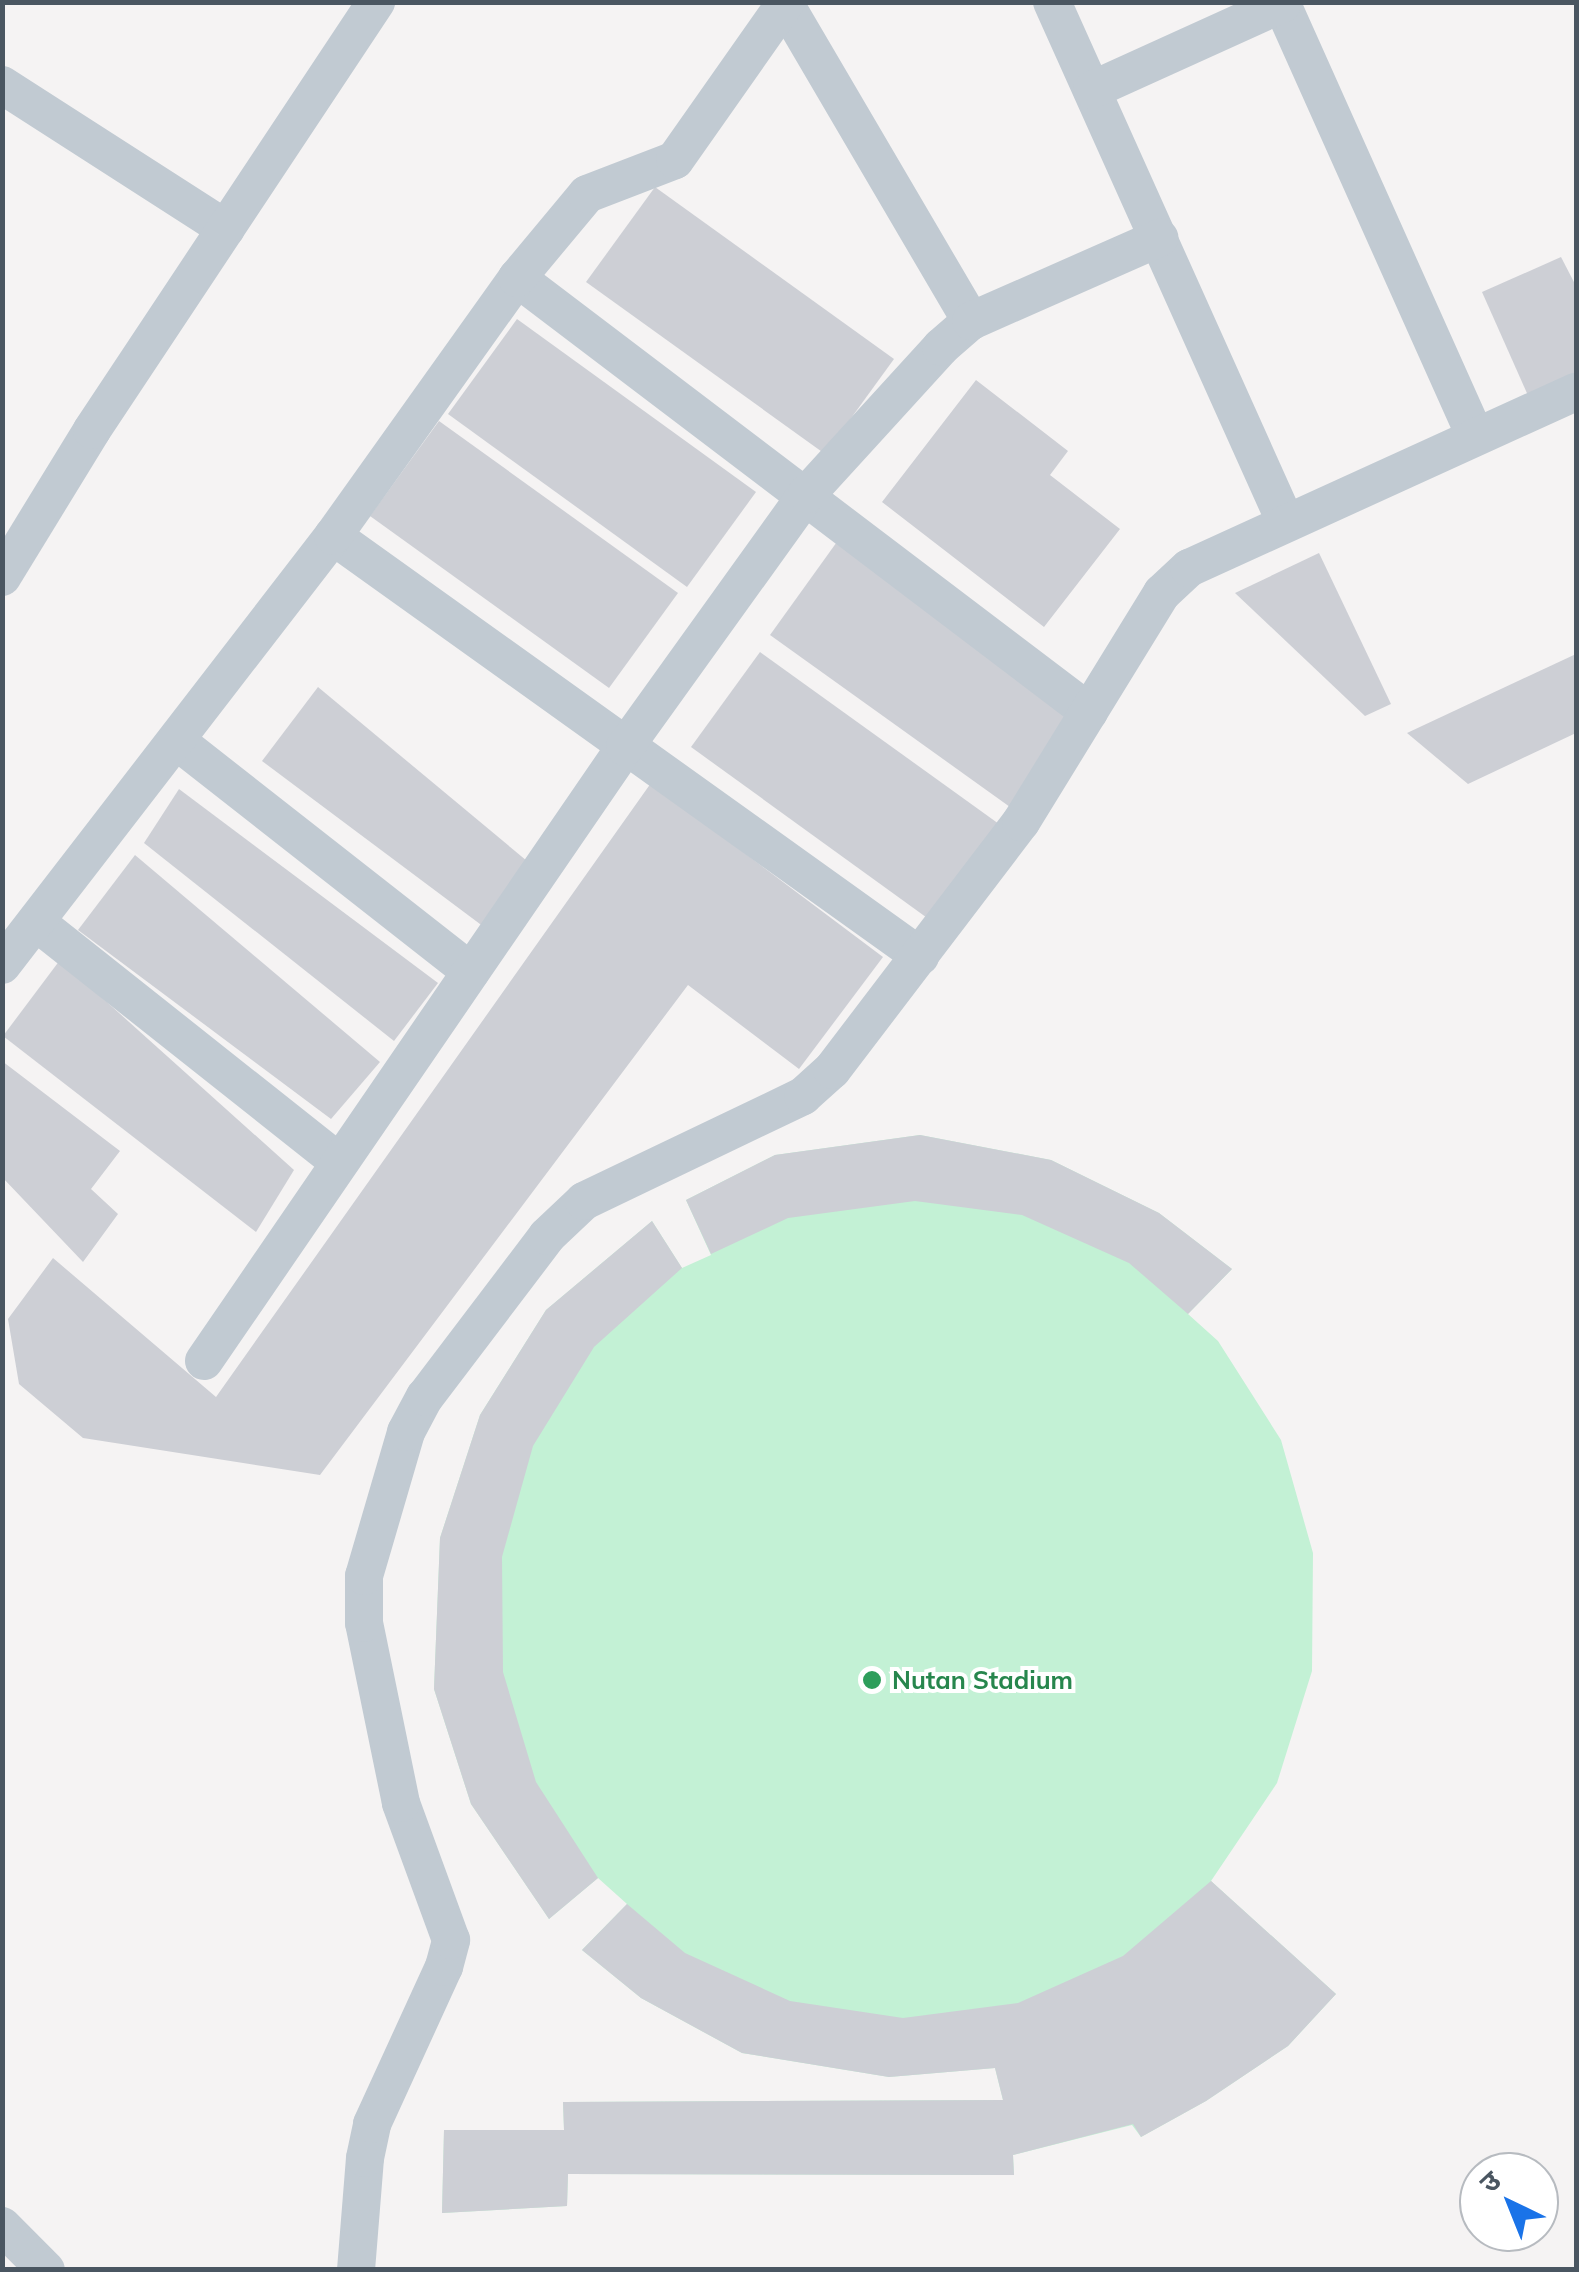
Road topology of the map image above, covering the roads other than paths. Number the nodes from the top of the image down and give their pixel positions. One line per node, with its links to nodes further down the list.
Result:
1 (376, 2): 7 (street)
2 (1052, 2): 6 (street)
3 (1282, 3): 6 (street); 12 (street)
4 (785, 4): 9 (street); 10 (street)
5 (2, 85): 7 (street)
6 (1092, 90): 8 (street)
7 (226, 228): 16 (street)
8 (1159, 238): 10 (street); 14 (street)
9 (517, 278): 13 (street); 15 (street)
10 (971, 321): 13 (street)
11 (1576, 392): 12 (street)
12 (1476, 436): 14 (street)
13 (807, 494): 17 (street); 19 (street)
14 (1285, 521): 17 (street)
15 (333, 536): 18 (street); 19 (street)
16 (2, 578)
17 (1089, 712): 21 (street)
18 (178, 742): 20 (street); 23 (street)
19 (625, 747): 21 (street); 23 (street)
20 (36, 922): 22 (street); 24 (street)
21 (920, 956): 28 (street)
22 (2, 966)
23 (471, 972): 24 (street)
24 (339, 1162): 25 (street)
25 (204, 1360)
26 (2, 2226): 27 (street)
27 (46, 2270)
28 (356, 2270)

